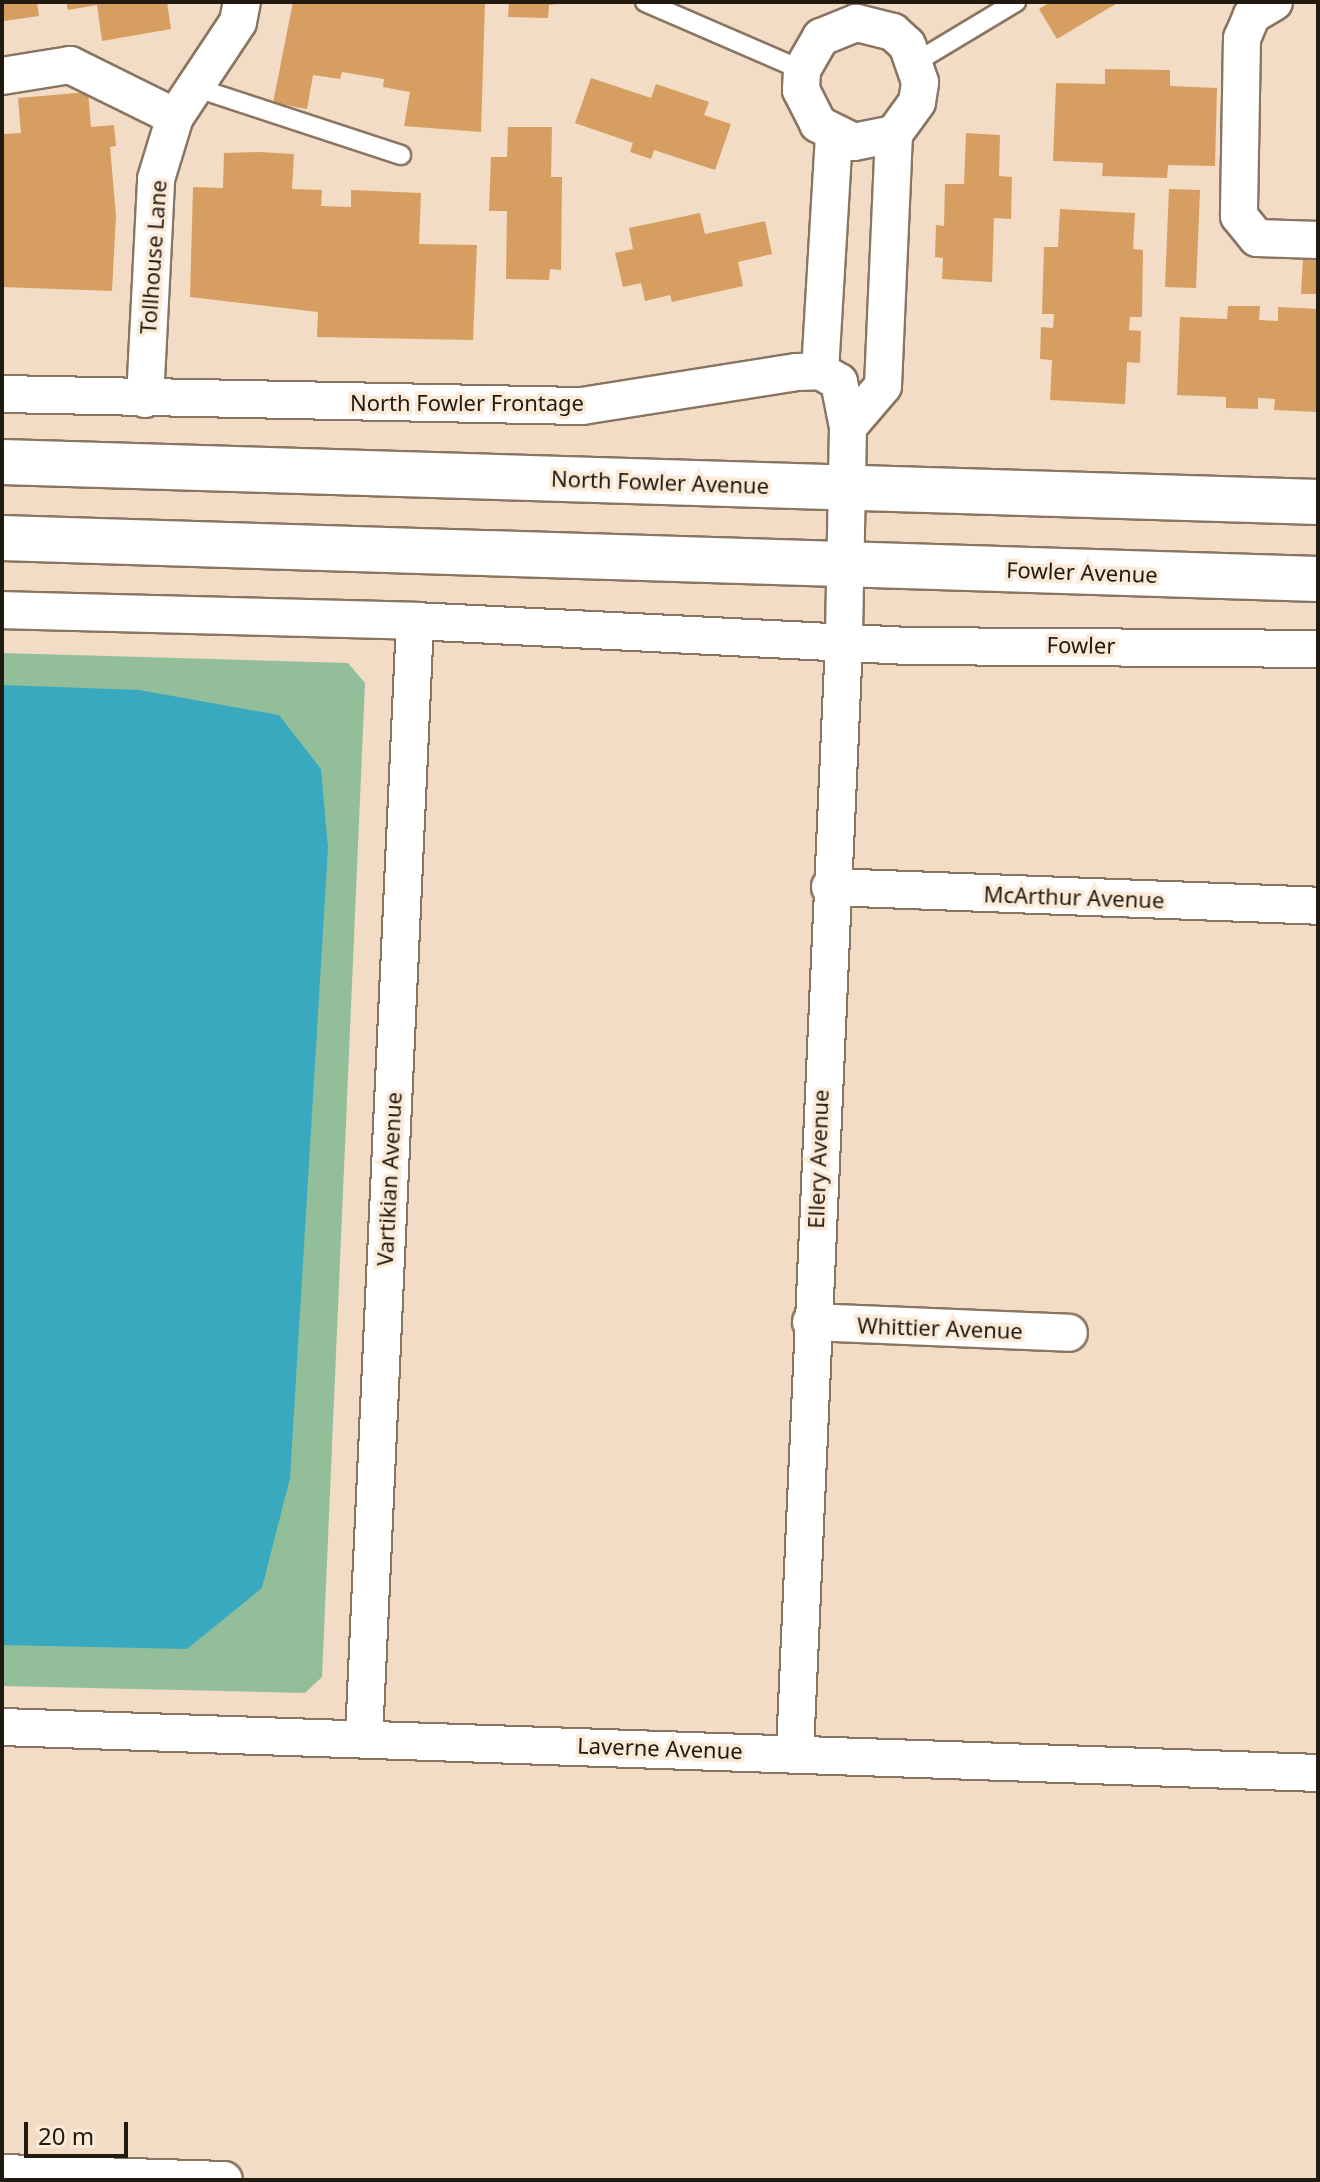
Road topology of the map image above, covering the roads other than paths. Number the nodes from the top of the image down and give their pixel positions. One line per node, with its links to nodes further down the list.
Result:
1 (242, 2): 8 (street, Tollhouse Lane)
2 (645, 2): 6 (lane)
3 (1016, 2): 5 (lane)
4 (1274, 2): 12 (street)
5 (916, 62): 6 (street); 9 (street)
6 (802, 70): 10 (street)
7 (2, 76): 8 (street)
8 (185, 102): 11 (lane); 15 (street, Tollhouse Lane)
9 (894, 134): 10 (street); 16 (street)
10 (834, 136): 13 (street)
11 (401, 155)
12 (1318, 240)
13 (820, 371): 15 (street, North Fowler Frontage); 16 (street)
14 (2, 394): 15 (street, North Fowler Frontage)
15 (145, 399)
16 (848, 427): 18 (street)
17 (2, 462): 18 (main road, North Fowler Avenue)
18 (848, 488): 19 (main road, North Fowler Avenue); 21 (street)
19 (1318, 502)
20 (2, 538): 21 (main road)
21 (846, 565): 22 (main road, Fowler Avenue); 25 (street, Ellery Avenue)
22 (1318, 579)
23 (2, 610): 24 (street)
24 (415, 621): 25 (street); 32 (street, Vartikian Avenue)
25 (844, 642): 26 (street, Fowler); 27 (street, Ellery Avenue)
26 (1318, 649)
27 (830, 887): 28 (street, McArthur Avenue); 29 (street, Ellery Avenue)
28 (1318, 906)
29 (811, 1322): 30 (street, Whittier Avenue); 33 (street, Ellery Avenue)
30 (1069, 1333)
31 (2, 1727): 32 (street, Laverne Avenue)
32 (364, 1737): 33 (street, Laverne Avenue)
33 (795, 1753): 34 (street, Laverne Avenue)
34 (1318, 1773)
35 (2, 2173): 36 (street)
36 (224, 2180)

